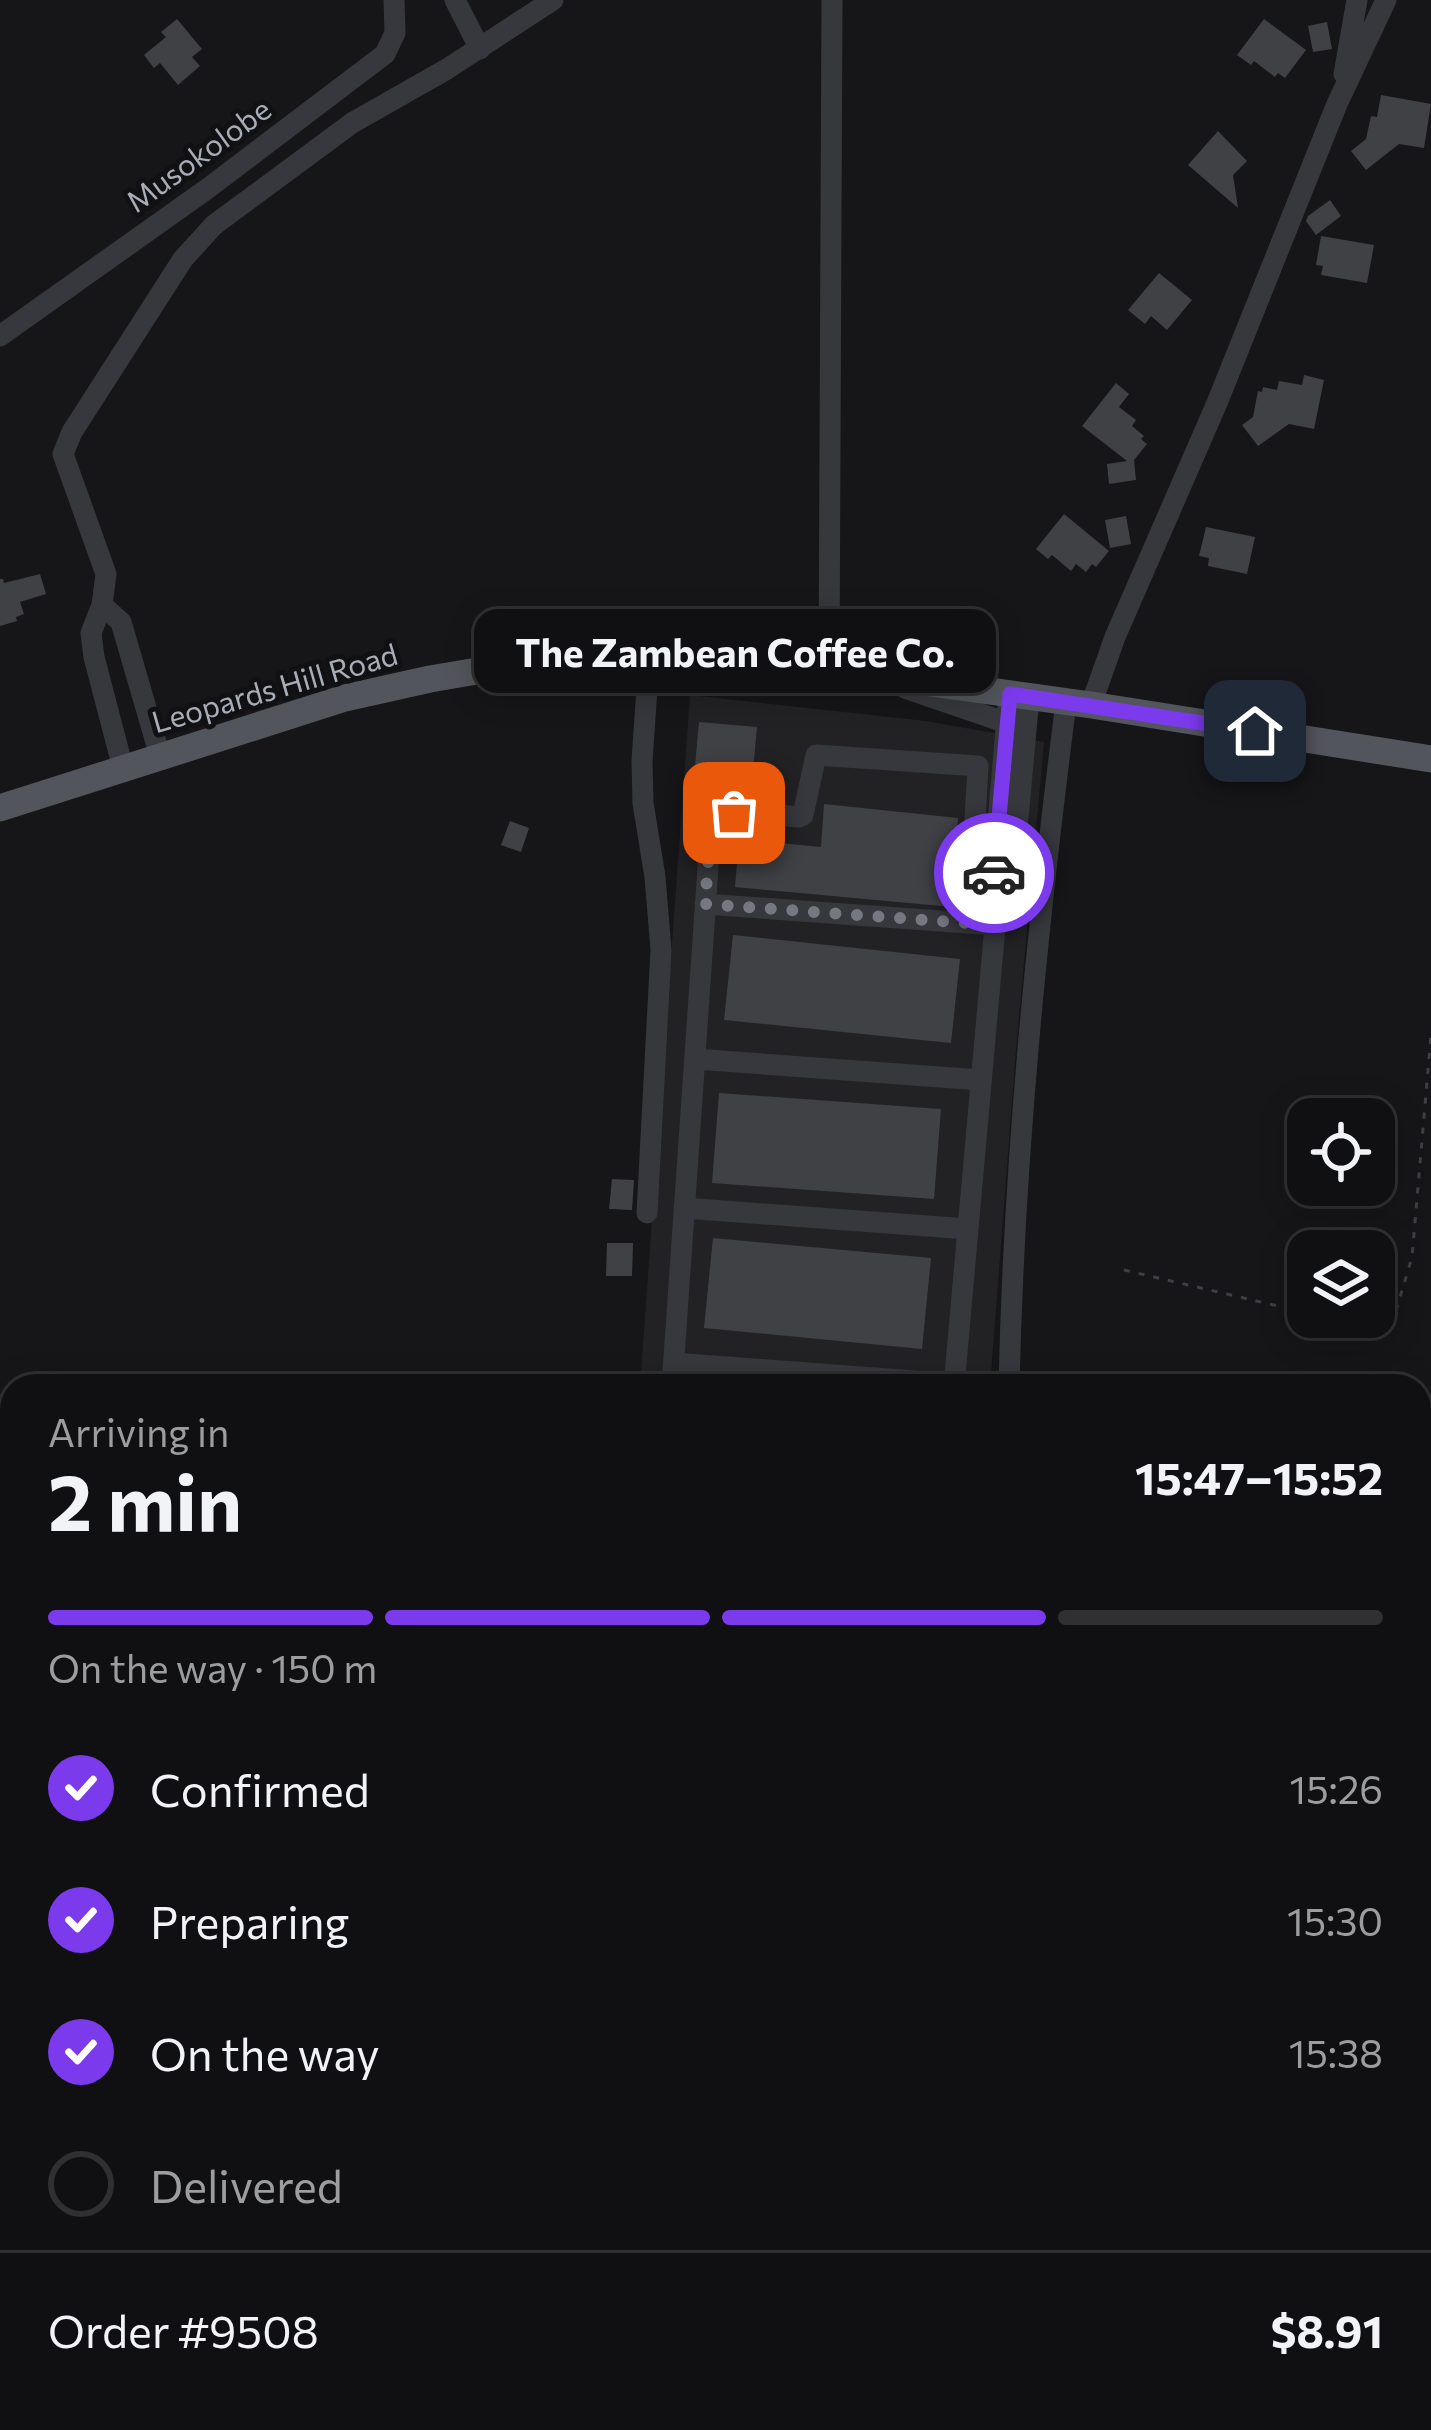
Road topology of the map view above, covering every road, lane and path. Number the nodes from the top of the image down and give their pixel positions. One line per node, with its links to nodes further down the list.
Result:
1 (394, 0): 9 (street, Musokolobe)
2 (455, 0): 7 (street)
3 (553, 0): 7 (street)
4 (832, 0): 12 (street)
5 (1357, 0): 8 (street)
6 (1386, 0): 8 (street)
7 (480, 49): 10 (street)
8 (1337, 104): 16 (street)
9 (0, 336)
10 (102, 605): 15 (street); 17 (street)
11 (649, 658): 12 (main road, Leopards Hill Road); 19 (main road, Leopards Hill Road); 30 (street)
12 (829, 669): 13 (main road, Leopards Hill Road)
13 (866, 674): 14 (main road, Leopards Hill Road); 18 (street)
14 (1019, 696): 16 (main road, Leopards Hill Road); 18 (street); 23 (street)
15 (144, 702): 17 (street); 19 (street)
16 (1079, 704): 20 (main road, Leopards Hill Road); 37 (street)
17 (110, 714): 21 (street)
18 (1006, 723): 23 (street)
19 (160, 756): 21 (main road, Leopards Hill Road)
20 (1431, 759)
21 (123, 768): 22 (main road, Leopards Hill Road)
22 (0, 808)
23 (998, 893): 24 (street); 25 (street)
24 (705, 904): 25 (street); 27 (street)
25 (995, 925): 28 (street)
26 (1431, 1035): 34 (path)
27 (694, 1059): 28 (street); 29 (street)
28 (981, 1080): 31 (street)
29 (684, 1208): 31 (street); 35 (street)
30 (647, 1213)
31 (968, 1229): 36 (street)
32 (1124, 1270): 33 (path)
33 (1287, 1308)
34 (1395, 1314)
35 (673, 1374)
36 (955, 1374)
37 (1009, 1374)

